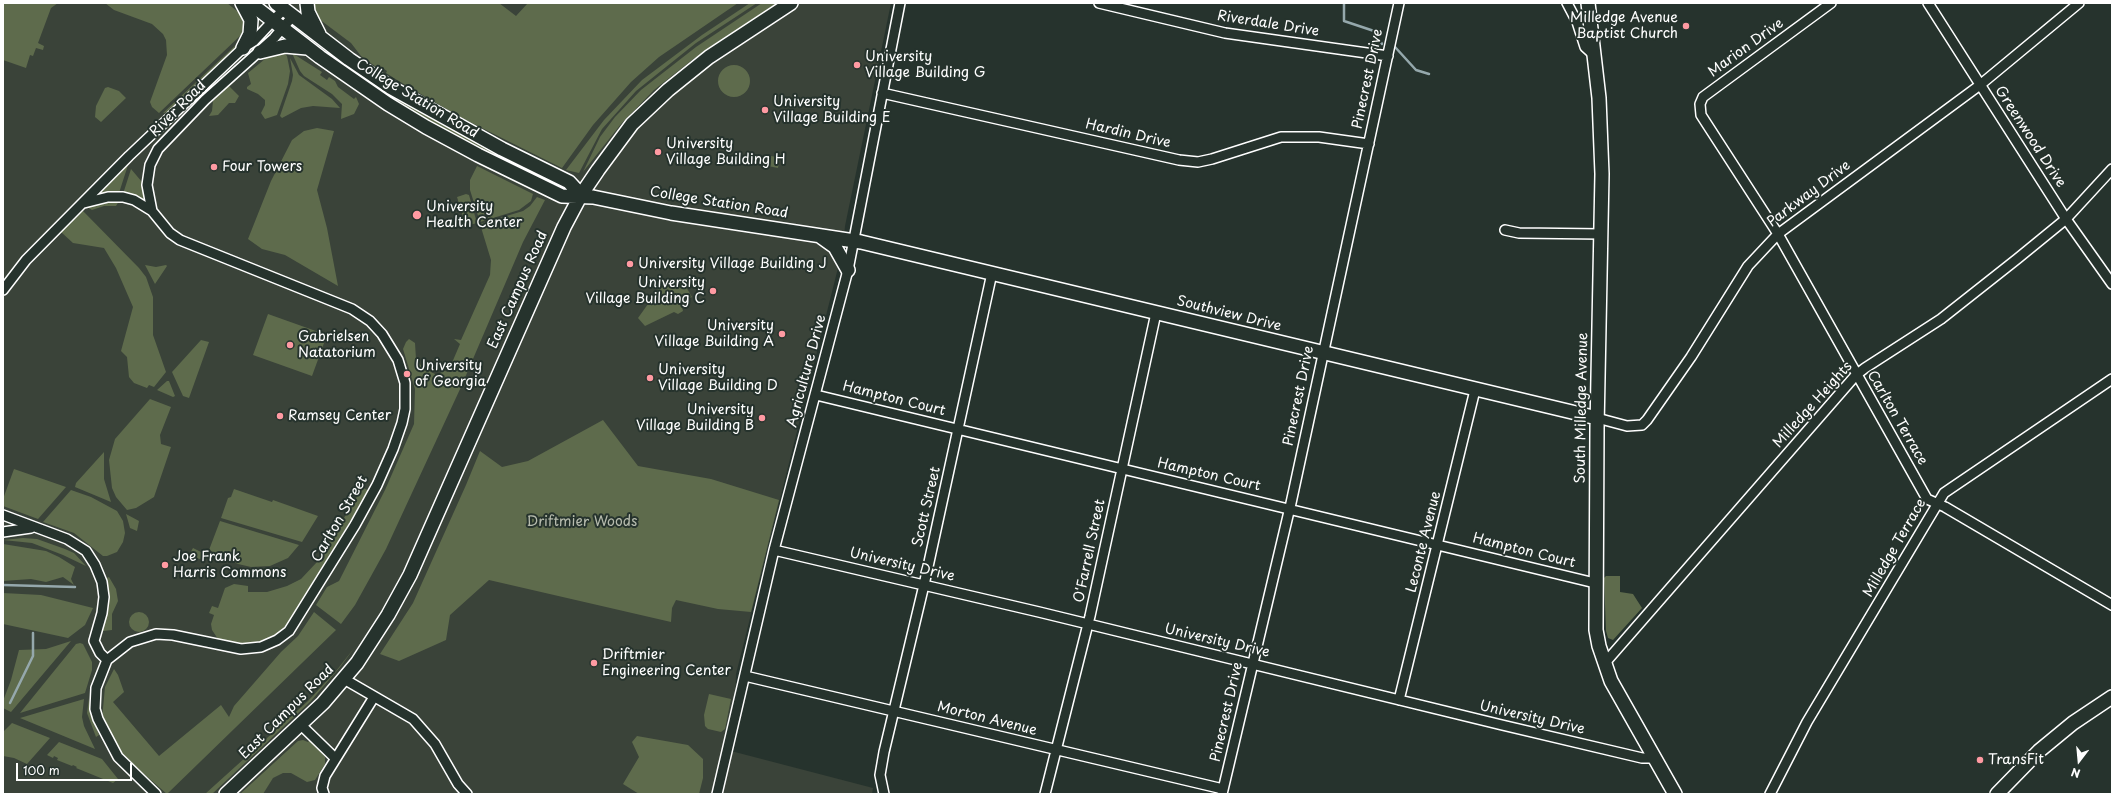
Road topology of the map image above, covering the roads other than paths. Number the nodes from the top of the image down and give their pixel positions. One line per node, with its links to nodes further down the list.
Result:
1 (242, 3): 16 (main road)
2 (250, 3): 14 (main road, College Station Road)
3 (307, 3): 15 (main road)
4 (792, 3): 26 (main road, East Campus Road)
5 (900, 3): 22 (street, Agriculture Drive)
6 (1099, 3): 19 (street, Riverdale Drive)
7 (1399, 3): 19 (street, Pinecrest Drive)
8 (1567, 3): 20 (street)
9 (1588, 3): 20 (main road, South Milledge Avenue)
10 (1831, 3): 23 (street, Marion Drive)
11 (1928, 3): 21 (street, Greenwood Drive)
12 (2079, 3): 21 (street, Parkway Drive)
13 (284, 10): 14 (street); 15 (main road, College Station Road)
14 (278, 25): 16 (street, River Road); 17 (main road, College Station Road); 18 (street, River Road)
15 (321, 37): 26 (main road, College Station Road)
16 (243, 48): 27 (street, River Road)
17 (308, 48): 18 (main road); 26 (main road, College Station Road)
18 (260, 52): 28 (street, River Road)
19 (1388, 56): 24 (street, Pinecrest Drive)
20 (1595, 56): 31 (main road, South Milledge Avenue)
21 (1980, 85): 29 (street, Greenwood Drive); 32 (street, Parkway Drive)
22 (882, 93): 24 (street, Hardin Drive); 34 (street, Agriculture Drive)
23 (1700, 104): 32 (street, Carlton Terrace)
24 (1369, 144): 40 (street, Pinecrest Drive)
25 (2112, 169): 29 (street, Milledge Heights)
26 (580, 195): 33 (main road, College Station Road); 63 (main road, East Campus Road)
27 (84, 203): 28 (street, River Road); 38 (street, River Road)
28 (152, 211): 59 (street, Carlton Street)
29 (2066, 219): 37 (street, Greenwood Drive); 41 (street, Milledge Heights)
30 (1505, 230): 31 (street)
31 (1602, 234): 45 (main road, South Milledge Avenue)
32 (1778, 234): 41 (street, Carlton Terrace); 45 (street, Parkway Drive)
33 (818, 235): 34 (main road, College Station Road); 35 (main road)
34 (853, 240): 35 (street, Agriculture Drive); 36 (main road, Southview Drive)
35 (848, 270): 44 (street, Agriculture Drive)
36 (992, 273): 39 (main road, Southview Drive); 46 (street, Scott Street)
37 (2112, 284)
38 (3, 290)
39 (1156, 313): 40 (main road, Southview Drive); 47 (street, O'Farrell Street)
40 (1323, 353): 43 (main road, Southview Drive); 49 (street, Pinecrest Drive)
41 (1856, 375): 48 (street, Carlton Terrace); 61 (street, Milledge Heights)
42 (2112, 379): 48 (street, Milledge Terrace)
43 (1475, 390): 45 (main road, Southview Drive); 53 (street, Leconte Avenue)
44 (816, 395): 46 (street, Hampton Court); 54 (street, Agriculture Drive)
45 (1597, 418): 55 (main road, South Milledge Avenue)
46 (959, 430): 47 (street, Hampton Court); 56 (street, Scott Street)
47 (1121, 469): 49 (street, Hampton Court); 58 (street, O'Farrell Street)
48 (1937, 503): 57 (street, Carlton Terrace); 83 (street, Milledge Terrace)
49 (1289, 508): 53 (street, Hampton Court); 60 (street, Pinecrest Drive)
50 (3, 515): 51 (street)
51 (35, 528): 52 (street); 59 (street)
52 (3, 532)
53 (1438, 544): 55 (street, Hampton Court); 66 (street, Leconte Avenue)
54 (774, 550): 56 (street, University Drive); 62 (street, Agriculture Drive)
55 (1595, 583): 61 (main road, South Milledge Avenue)
56 (924, 584): 58 (street, University Drive); 67 (street, Scott Street)
57 (2112, 605)
58 (1087, 624): 60 (street, University Drive); 71 (street, O'Farrell Street)
59 (107, 660): 75 (street)
60 (1252, 663): 66 (street, University Drive); 74 (street, Pinecrest Drive)
61 (1604, 664): 73 (main road, South Milledge Avenue)
62 (745, 676): 67 (street, Morton Avenue); 79 (street, Agriculture Drive)
63 (344, 679): 64 (street); 68 (main road, East Campus Road)
64 (374, 697): 69 (street); 78 (street)
65 (2112, 697): 84 (main road)
66 (1399, 700): 73 (street, University Drive)
67 (894, 711): 71 (street, Morton Avenue); 80 (street, Scott Street)
68 (301, 725): 70 (street); 76 (main road, East Campus Road)
69 (347, 740): 70 (street); 72 (street)
70 (321, 745): 72 (street)
71 (1056, 750): 74 (street, Morton Avenue); 81 (street, O'Farrell Street)
72 (335, 758): 77 (street)
73 (1653, 758): 82 (main road, South Milledge Avenue)
74 (1223, 791)
75 (156, 794)
76 (227, 794)
77 (324, 794)
78 (467, 794)
79 (717, 794)
80 (884, 794)
81 (1045, 794)
82 (1675, 794)
83 (1770, 794)
84 (1998, 794)

